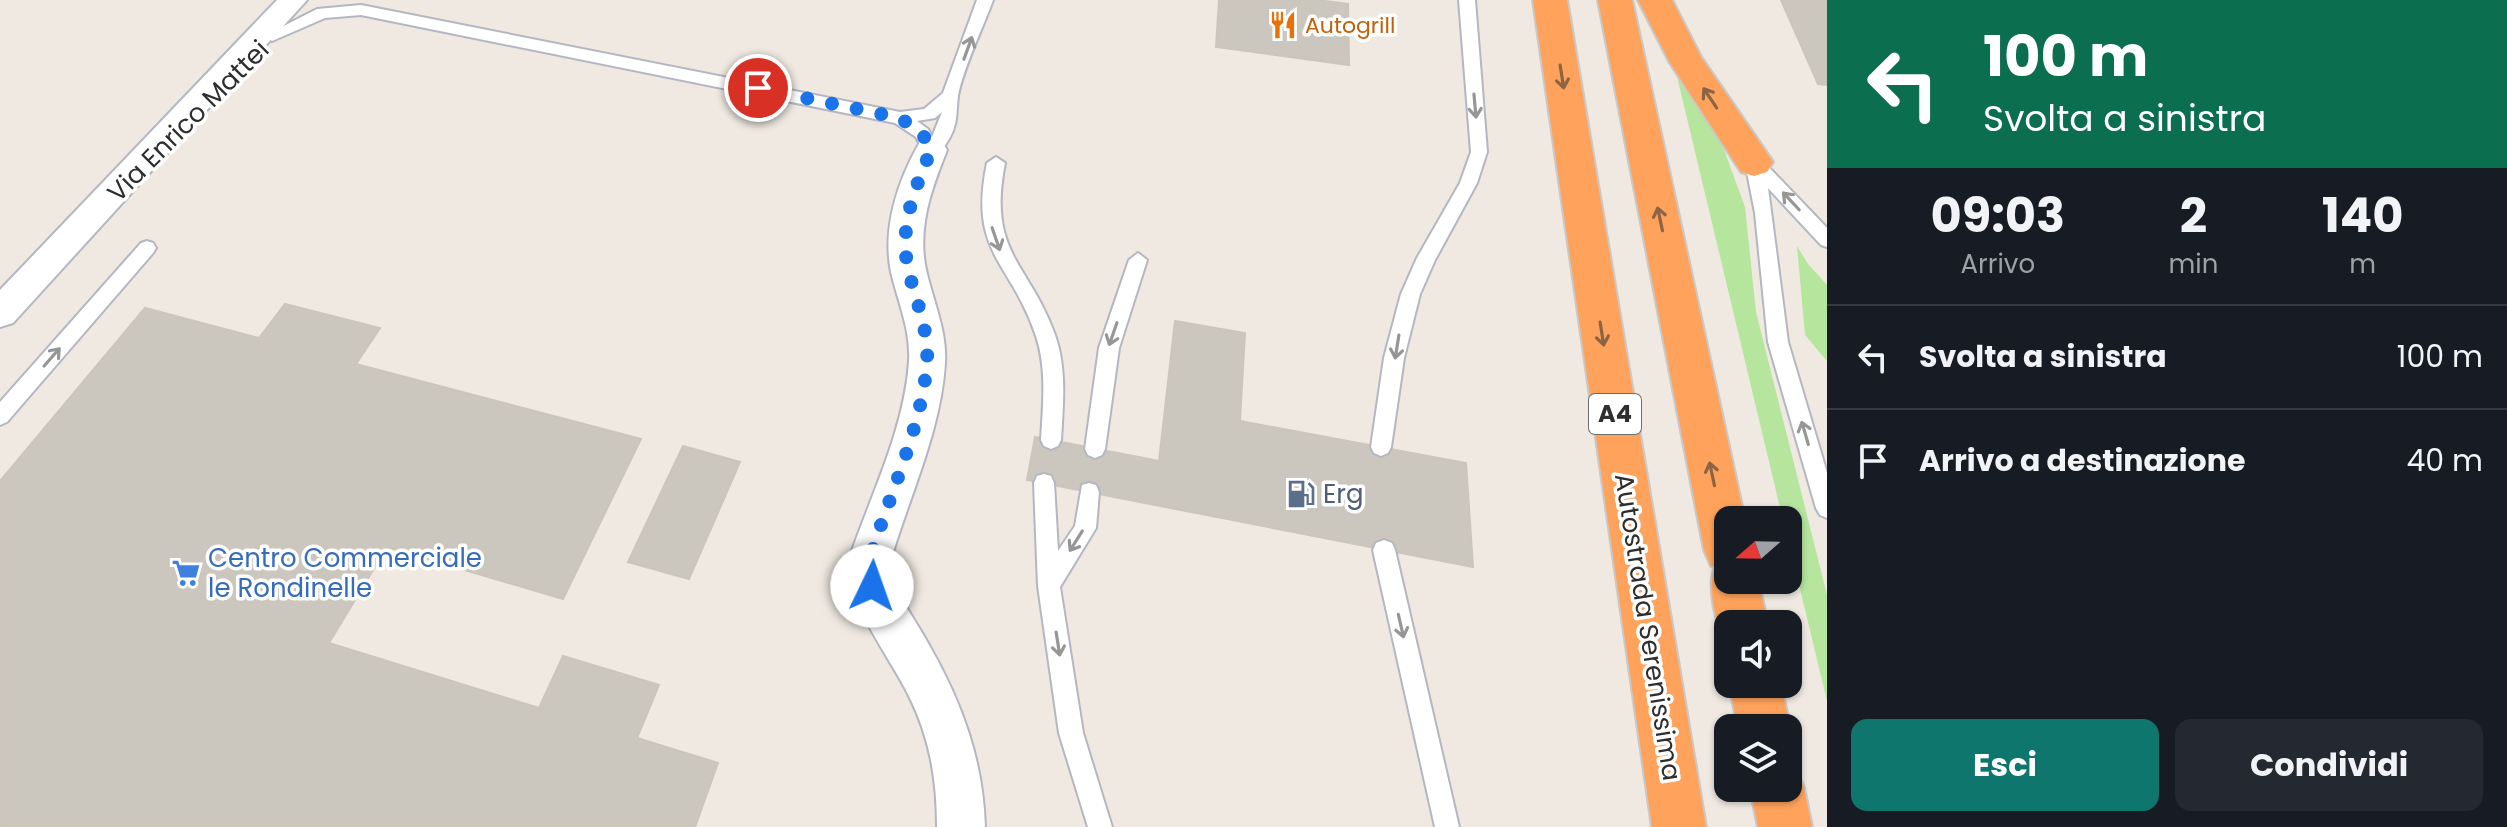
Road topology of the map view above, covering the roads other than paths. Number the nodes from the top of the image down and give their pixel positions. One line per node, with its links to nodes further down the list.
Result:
1 (293, 0): 15 (street, Via Enrico Mattei)
2 (305, 0): 9 (street, Via Enrico Mattei)
3 (985, 0): 10 (lane, one-way to 3)
4 (1467, 0): 22 (lane, one-way to 22)
5 (1550, 0): 34 (highway, Autostrada Serenissima / A4, one-way to 34)
6 (1615, 0): 26 (highway, one-way to 6)
7 (1655, 0): 13 (highway, one-way to 7)
8 (354, 5): 9 (lane); 11 (lane)
9 (272, 36): 15 (street, Via Enrico Mattei)
10 (950, 96): 11 (lane); 12 (lane)
11 (900, 118): 12 (lane)
12 (931, 150): 31 (street)
13 (1754, 162): 16 (lane, one-way to 13); 27 (lane, one-way to 13)
14 (996, 163): 21 (lane, one-way to 21)
15 (69, 239): 19 (street, Via Enrico Mattei)
16 (1827, 240)
17 (147, 248): 20 (lane, one-way to 17)
18 (1138, 260): 23 (lane, one-way to 23)
19 (0, 313)
20 (0, 416)
21 (1051, 440)
22 (1381, 447)
23 (1095, 449)
24 (1044, 483): 29 (lane)
25 (1089, 492): 29 (lane, one-way to 29)
26 (1719, 506)
27 (1827, 508)
28 (1384, 550): 33 (lane, one-way to 33)
29 (1049, 586): 32 (lane, one-way to 32)
30 (1780, 802): 35 (highway)
31 (961, 827)
32 (1100, 827)
33 (1447, 827)
34 (1679, 827)
35 (1785, 827)

